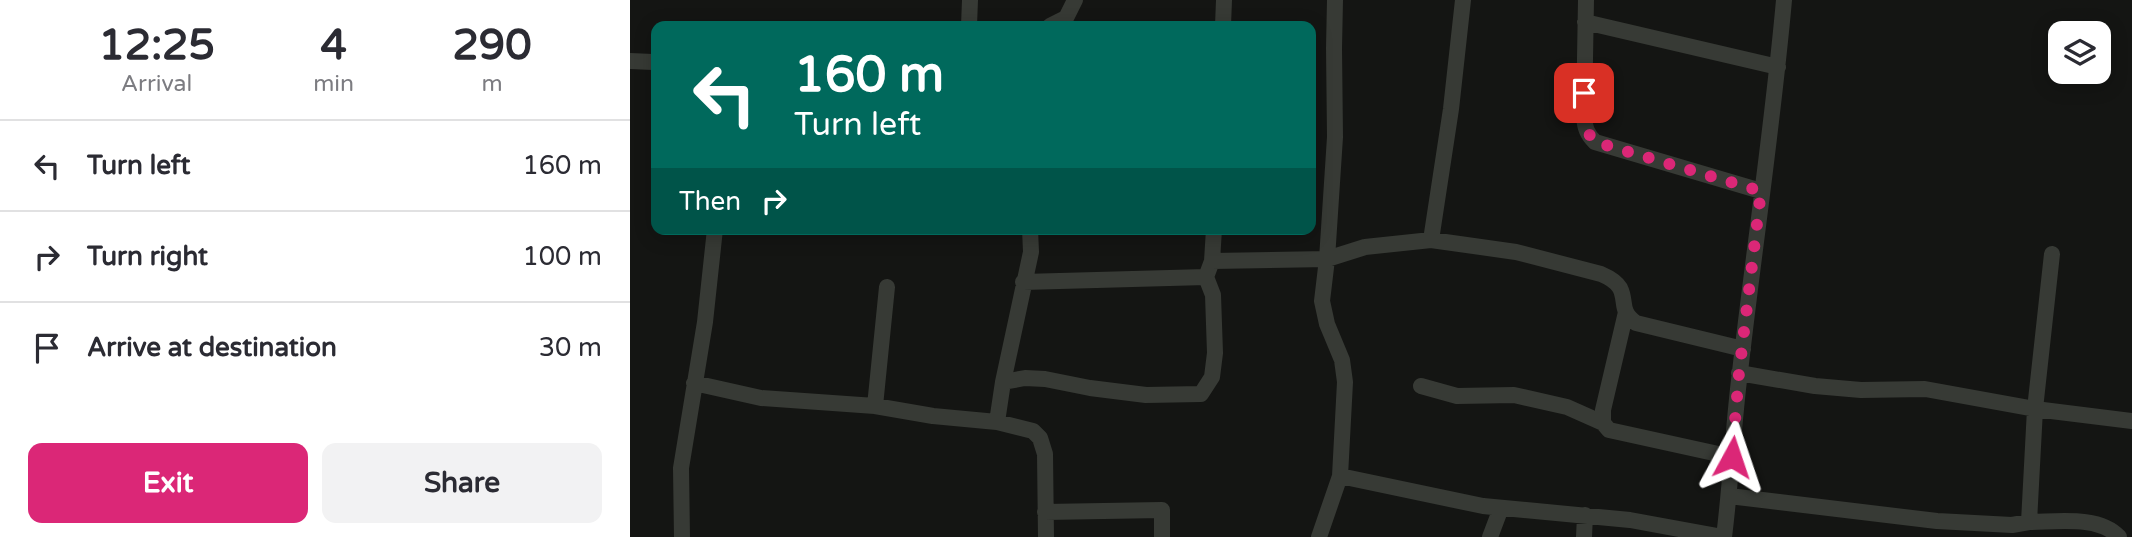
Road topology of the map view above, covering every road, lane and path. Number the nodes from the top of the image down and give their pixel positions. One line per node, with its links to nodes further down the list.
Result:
1 (970, 0): 8 (street)
2 (1075, 0): 9 (street)
3 (1224, 0): 10 (street)
4 (1335, 0): 21 (street)
5 (1463, 0): 19 (street)
6 (1586, 0): 11 (street)
7 (1784, 0): 14 (street)
8 (970, 21)
9 (1060, 21)
10 (1223, 21)
11 (1585, 22): 14 (street); 15 (street)
12 (630, 61): 13 (street)
13 (651, 62)
14 (1778, 67): 15 (street)
15 (1761, 191): 27 (street)
16 (714, 235): 30 (street)
17 (1030, 235): 24 (street)
18 (1214, 235): 22 (street)
19 (1432, 240): 21 (street); 26 (street)
20 (2052, 254): 33 (street)
21 (1327, 260): 22 (street); 38 (street)
22 (1212, 261): 23 (street)
23 (1206, 277): 24 (street); 29 (street)
24 (1023, 282): 29 (street)
25 (887, 287): 32 (street)
26 (1626, 312): 27 (street); 36 (street)
27 (1743, 349): 28 (street)
28 (1739, 373): 33 (street); 37 (street)
29 (1003, 382): 35 (street)
30 (694, 383): 32 (street); 44 (street)
31 (1420, 386): 36 (street)
32 (875, 406): 35 (street)
33 (2035, 410): 34 (street); 43 (street)
34 (2132, 421)
35 (997, 422): 41 (street)
36 (1603, 423): 37 (street)
37 (1732, 457): 39 (street)
38 (1339, 476): 40 (street); 47 (street)
39 (1729, 496): 43 (street); 50 (street)
40 (1501, 508): 42 (street); 48 (street)
41 (1045, 512): 45 (street); 46 (street)
42 (1585, 515): 49 (street); 50 (street)
43 (2029, 522): 51 (street)
44 (682, 537)
45 (1046, 537)
46 (1162, 537)
47 (1319, 537)
48 (1490, 537)
49 (1584, 537)
50 (1724, 537)
51 (2119, 537)

